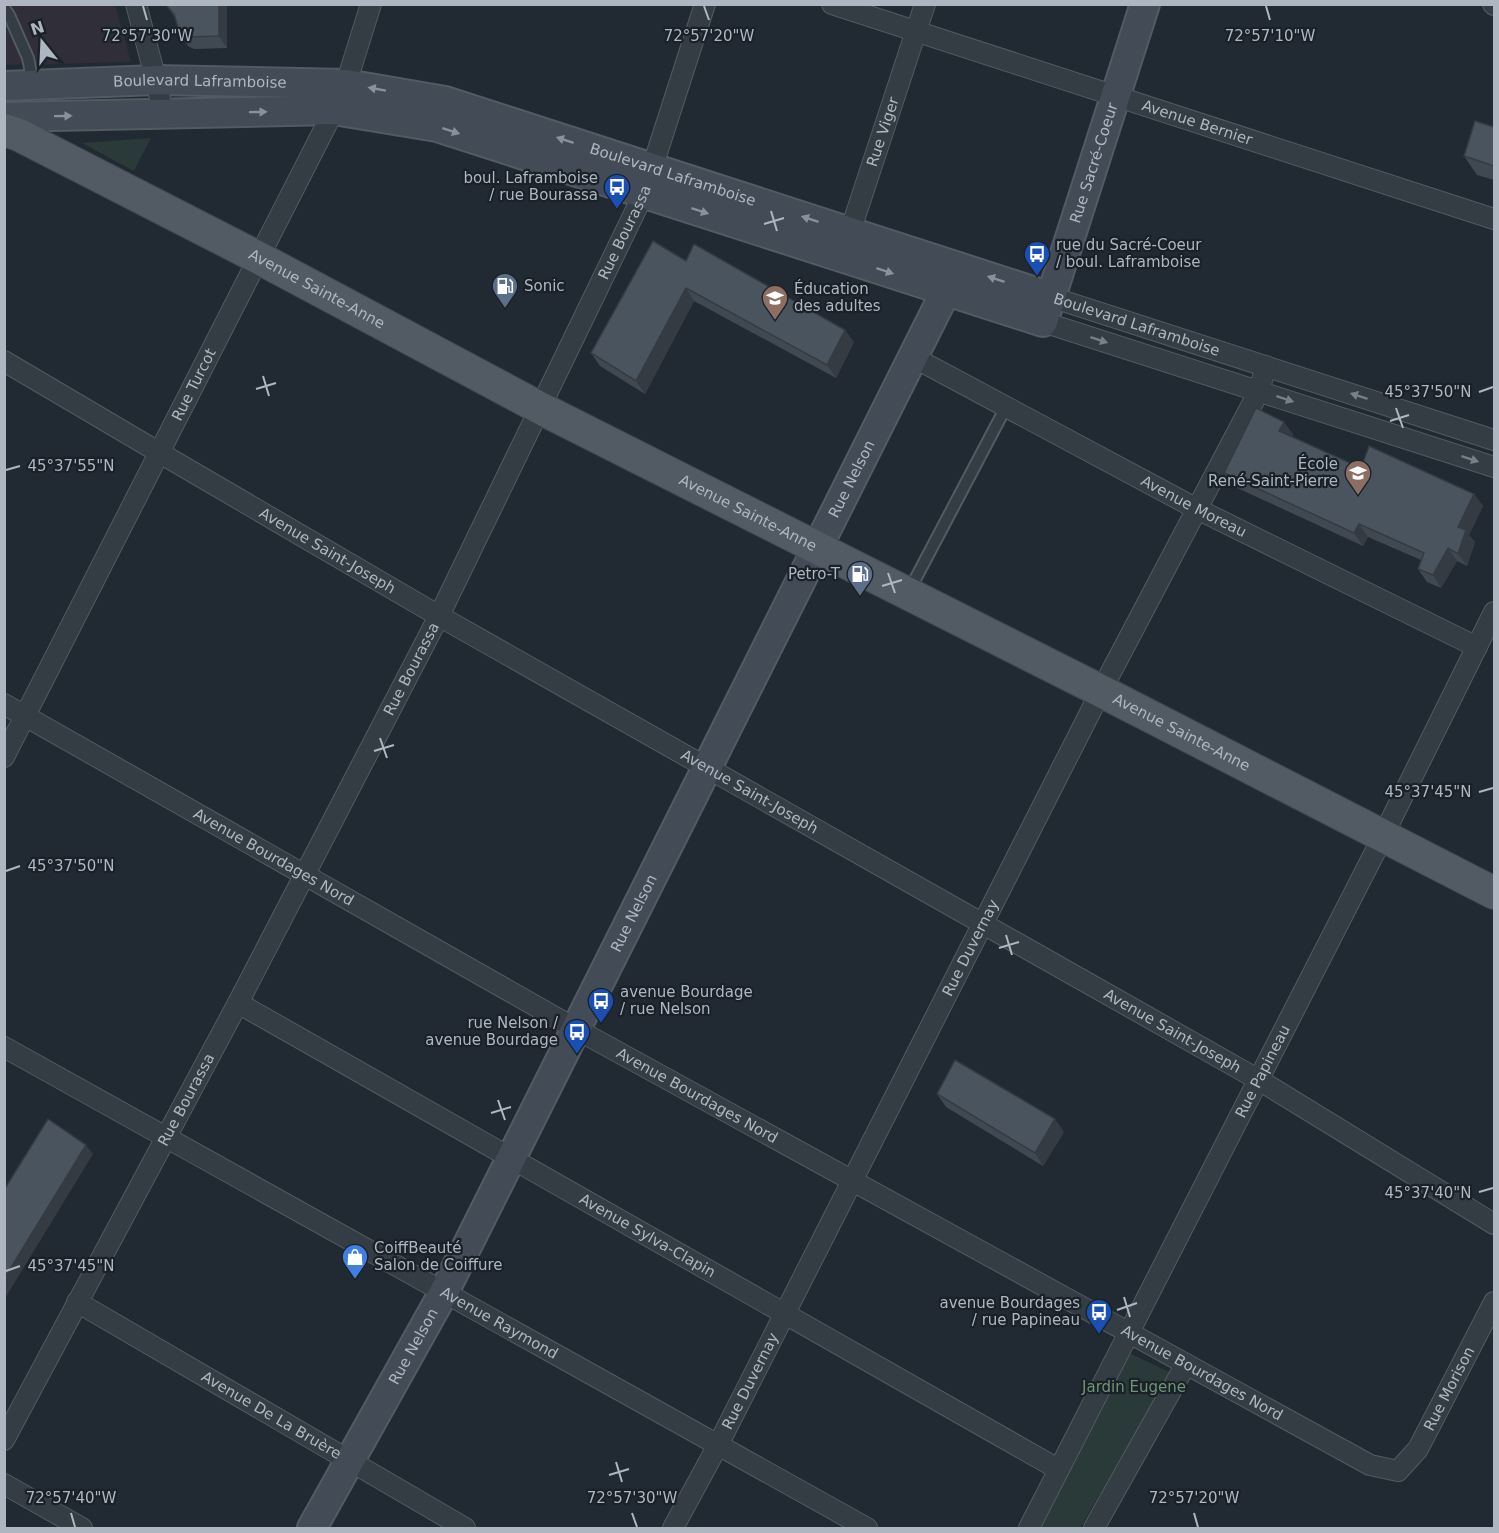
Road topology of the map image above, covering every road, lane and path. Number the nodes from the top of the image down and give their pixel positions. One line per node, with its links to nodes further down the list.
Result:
1 (136, 4): 9 (street)
2 (371, 4): 10 (street, Rue Turcot)
3 (705, 4): 18 (street, Rue Bourassa)
4 (832, 4): 8 (street, Avenue Bernier)
5 (925, 4): 8 (street, Rue Viger)
6 (1145, 4): 13 (street, Rue Sacré-Coeur)
7 (4, 8): 11 (lane)
8 (916, 32): 13 (street, Avenue Bernier); 20 (street, Rue Viger)
9 (156, 80): 10 (street, Boulevard Laframboise); 11 (street, Boulevard Laframboise); 15 (street)
10 (346, 84): 14 (street, Rue Turcot); 18 (street, Boulevard Laframboise, one-way to 10)
11 (33, 85): 12 (street, Boulevard Laframboise)
12 (4, 86)
13 (1116, 96): 19 (street, Avenue Bernier); 23 (street, Rue Sacré-Coeur)
14 (334, 110): 15 (street, Boulevard Laframboise, one-way to 14); 18 (street, Boulevard Laframboise, one-way to 18); 21 (street, Rue Turcot)
15 (163, 114): 16 (street, Boulevard Laframboise, one-way to 15)
16 (4, 117)
17 (4, 130): 21 (main road, Avenue Sainte-Anne)
18 (648, 181): 20 (street, Boulevard Laframboise); 29 (street, Rue Bourassa)
19 (1494, 219)
20 (846, 245): 22 (street, Boulevard Laframboise)
21 (259, 258): 29 (main road, Avenue Sainte-Anne); 31 (street, Rue Turcot)
22 (952, 279): 23 (street, Boulevard Laframboise); 24 (street, Rue Nelson)
23 (1047, 309): 26 (street, Boulevard Laframboise); 27 (street, Boulevard Laframboise, one-way to 27)
24 (913, 357): 28 (street, Avenue Moreau); 34 (street, Rue Nelson)
25 (4, 361): 31 (street, Avenue Saint-Joseph)
26 (1266, 366): 27 (street, Rue Duvernay); 30 (street, Boulevard Laframboise, one-way to 26)
27 (1258, 391): 32 (street, Boulevard Laframboise, one-way to 32); 33 (street, Rue Duvernay)
28 (1006, 407): 33 (street, Avenue Moreau); 35 (lane)
29 (540, 408): 34 (main road, Avenue Sainte-Anne); 37 (street, Rue Bourassa)
30 (1494, 440)
31 (160, 453): 37 (street, Avenue Saint-Joseph); 41 (street, Rue Turcot)
32 (1494, 467)
33 (1197, 509): 38 (street, Avenue Moreau); 39 (street, Rue Duvernay)
34 (817, 548): 35 (main road, Avenue Sainte-Anne); 43 (street, Rue Nelson)
35 (908, 594): 39 (main road, Avenue Sainte-Anne)
36 (1494, 612): 38 (street, Rue Papineau)
37 (439, 616): 43 (street, Avenue Saint-Joseph); 45 (street, Rue Bourassa)
38 (1477, 647): 44 (street, Rue Papineau)
39 (1101, 692): 44 (main road, Avenue Sainte-Anne); 47 (street, Rue Duvernay)
40 (4, 705): 41 (street, Avenue Bourdages Nord)
41 (25, 716): 42 (street, Rue Turcot); 45 (street, Avenue Bourdages Nord)
42 (4, 757)
43 (707, 768): 47 (street, Avenue Saint-Joseph); 49 (street, Rue Nelson)
44 (1383, 836): 46 (main road, Avenue Sainte-Anne); 51 (street, Rue Papineau)
45 (304, 874): 48 (street, Rue Bourassa); 49 (street, Avenue Bourdages Nord)
46 (1494, 893)
47 (983, 924): 51 (street, Avenue Saint-Joseph); 54 (street, Rue Duvernay)
48 (238, 1003): 52 (street, Rue Bourassa); 53 (street, Avenue Sylva-Clapin)
49 (576, 1029): 53 (street, Rue Nelson); 54 (street, Avenue Bourdages Nord)
50 (4, 1047): 52 (street, Avenue Raymond)
51 (1259, 1080): 55 (street, Avenue Saint-Joseph); 60 (street, Rue Papineau)
52 (166, 1137): 56 (street, Avenue Raymond); 57 (street, Rue Bourassa)
53 (511, 1158): 56 (street, Rue Nelson); 59 (street, Avenue Sylva-Clapin)
54 (853, 1181): 59 (street, Rue Duvernay); 60 (street, Avenue Bourdages Nord)
55 (1494, 1224)
56 (444, 1292): 63 (street, Avenue Raymond); 64 (street, Rue Nelson)
57 (77, 1302): 62 (street, Rue Bourassa); 64 (street, Avenue De La Bruère)
58 (1494, 1302): 66 (street, Rue Morison)
59 (786, 1314): 63 (street, Rue Duvernay); 65 (street, Avenue Sylva-Clapin)
60 (1128, 1333): 61 (street, Avenue Bourdages Nord); 65 (street, Rue Papineau)
61 (1186, 1364): 66 (street, Avenue Bourdages Nord); 74 (street)
62 (4, 1440)
63 (718, 1445): 71 (street, Rue Duvernay); 72 (street, Avenue Raymond)
64 (351, 1461): 69 (street, Rue Nelson); 70 (street, Avenue De La Bruère)
65 (1058, 1469): 73 (street, Rue Papineau)
66 (1398, 1471)
67 (4, 1484): 68 (street)
68 (82, 1528)
69 (312, 1528)
70 (465, 1528)
71 (673, 1528)
72 (867, 1528)
73 (1029, 1528)
74 (1094, 1528)

